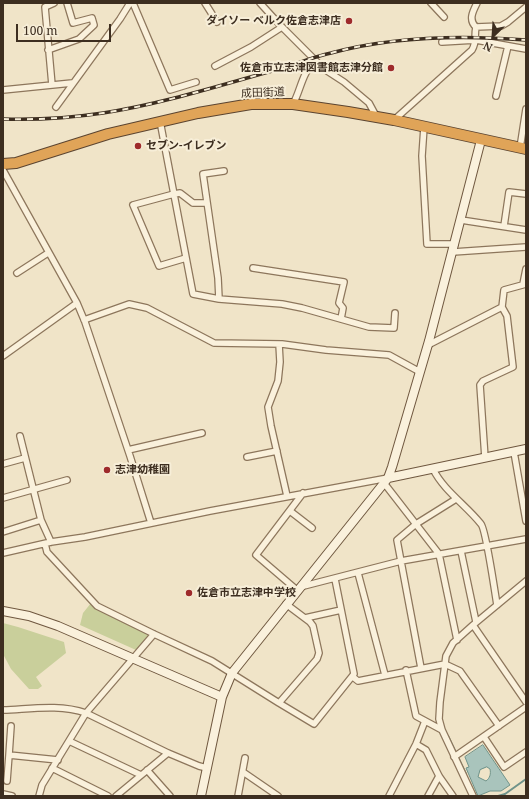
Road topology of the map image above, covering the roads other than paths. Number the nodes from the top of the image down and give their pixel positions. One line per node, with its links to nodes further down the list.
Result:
1 (54, 3): 17 (street)
2 (67, 3): 17 (street)
3 (131, 3): 20 (street); 21 (street)
4 (206, 3): 10 (street)
5 (260, 3): 11 (street)
6 (431, 3): 9 (street)
7 (476, 3): 12 (street)
8 (526, 7): 12 (street)
9 (444, 17)
10 (217, 22)
11 (282, 27): 18 (street); 19 (street)
12 (476, 27): 13 (street)
13 (476, 40): 14 (street); 15 (street); 29 (street)
14 (442, 42)
15 (508, 46): 16 (street); 24 (street)
16 (526, 49)
17 (48, 50): 22 (street)
18 (316, 61): 25 (street); 28 (street)
19 (215, 66)
20 (196, 82)
21 (72, 83): 22 (street); 26 (street)
22 (52, 85): 23 (street)
23 (3, 90)
24 (496, 96)
25 (293, 104): 28 (highway, 成田街道); 30 (highway, 成田街道)
26 (56, 107)
27 (526, 109): 33 (street)
28 (376, 117): 29 (highway, 成田街道)
29 (394, 120): 31 (highway, 成田街道)
30 (160, 121): 34 (highway, 成田街道); 37 (street)
31 (424, 127): 32 (highway, 成田街道); 44 (street)
32 (481, 140): 33 (highway, 成田街道); 40 (street)
33 (523, 149)
34 (3, 164)
35 (3, 170): 45 (street)
36 (224, 171): 39 (street)
37 (174, 194): 39 (street); 46 (street); 46 (street)
38 (526, 194): 41 (street)
39 (206, 202): 51 (street)
40 (461, 220): 41 (street); 44 (street)
41 (504, 226): 42 (street)
42 (526, 230)
43 (526, 247): 44 (street)
44 (454, 248): 58 (street)
45 (48, 253): 49 (street); 52 (street)
46 (186, 258): 51 (street)
47 (253, 268): 55 (street)
48 (526, 269): 50 (street)
49 (17, 273)
50 (524, 284): 53 (street)
51 (219, 299): 55 (street)
52 (77, 304): 56 (street); 59 (street)
53 (502, 307): 58 (street); 69 (street)
54 (394, 313): 55 (street)
55 (341, 319)
56 (84, 320): 57 (street); 64 (street)
57 (279, 344): 60 (street); 65 (street)
58 (428, 346): 60 (street)
59 (3, 356)
60 (420, 372): 73 (street)
61 (202, 432): 64 (street)
62 (20, 436): 68 (street)
63 (526, 449): 66 (street)
64 (128, 450): 82 (street)
65 (277, 451): 67 (street); 76 (street)
66 (514, 452): 69 (street); 81 (street)
67 (247, 457)
68 (25, 458): 70 (street); 74 (street)
69 (485, 458): 71 (street)
70 (3, 464)
71 (433, 469): 73 (street); 78 (street)
72 (66, 480): 74 (street)
73 (386, 480): 75 (street); 83 (street); 96 (street)
74 (33, 490): 77 (street); 80 (street)
75 (303, 493): 76 (street); 79 (street)
76 (288, 496): 82 (street)
77 (3, 498)
78 (456, 499): 83 (street); 88 (street)
79 (290, 511): 84 (street); 96 (street)
80 (41, 520): 85 (street); 87 (street)
81 (526, 521)
82 (151, 523): 87 (street)
83 (416, 524): 91 (street); 92 (street)
84 (312, 528)
85 (3, 532)
86 (526, 539): 88 (street)
87 (48, 543): 90 (street); 103 (street)
88 (486, 546): 89 (street); 98 (street)
89 (461, 551): 91 (street); 102 (street)
90 (3, 553)
91 (439, 554): 92 (street); 104 (street)
92 (401, 561): 93 (street); 107 (street)
93 (358, 573): 94 (street); 110 (street)
94 (335, 579): 96 (street); 99 (street)
95 (526, 581): 98 (street)
96 (299, 589): 97 (street)
97 (286, 604): 101 (street); 109 (street)
98 (497, 605): 102 (street)
99 (341, 610): 101 (street); 111 (street)
100 (3, 611): 105 (street)
101 (305, 618): 114 (street)
102 (474, 624): 104 (street); 113 (street)
103 (154, 634): 105 (street); 109 (street)
104 (457, 640): 106 (street)
105 (133, 658): 112 (street); 117 (street)
106 (445, 664): 107 (street); 120 (street); 121 (street)
107 (421, 668): 108 (street)
108 (406, 670): 110 (street); 118 (street)
109 (232, 673): 112 (street); 114 (street)
110 (385, 675): 111 (street)
111 (353, 678): 114 (street)
112 (222, 697): 132 (street)
113 (526, 702)
114 (278, 703)
115 (526, 707): 120 (street)
116 (3, 710): 117 (street)
117 (86, 713): 123 (street); 126 (street)
118 (425, 721): 121 (street); 124 (street)
119 (11, 726): 127 (street)
120 (499, 726): 122 (street)
121 (442, 730): 128 (street)
122 (484, 737): 125 (street); 128 (street)
123 (69, 741): 130 (street); 135 (street)
124 (416, 744): 136 (street); 148 (street)
125 (526, 752)
126 (168, 753): 132 (street); 133 (street)
127 (9, 755): 130 (street); 137 (street)
128 (454, 757): 138 (street)
129 (245, 758): 134 (street)
130 (58, 760): 131 (street)
131 (52, 768): 142 (street); 143 (street)
132 (207, 768): 146 (street)
133 (147, 770): 135 (street); 145 (street)
134 (243, 772): 140 (street); 147 (street)
135 (141, 775): 144 (street)
136 (439, 776): 149 (street); 150 (street)
137 (7, 781)
138 (470, 790): 151 (street); 152 (street)
139 (3, 794): 141 (street)
140 (276, 795)
141 (12, 796)
142 (39, 796)
143 (108, 796)
144 (116, 796)
145 (170, 796)
146 (201, 796)
147 (238, 796)
148 (389, 796)
149 (428, 796)
150 (453, 796)
151 (466, 796)
152 (473, 796)

